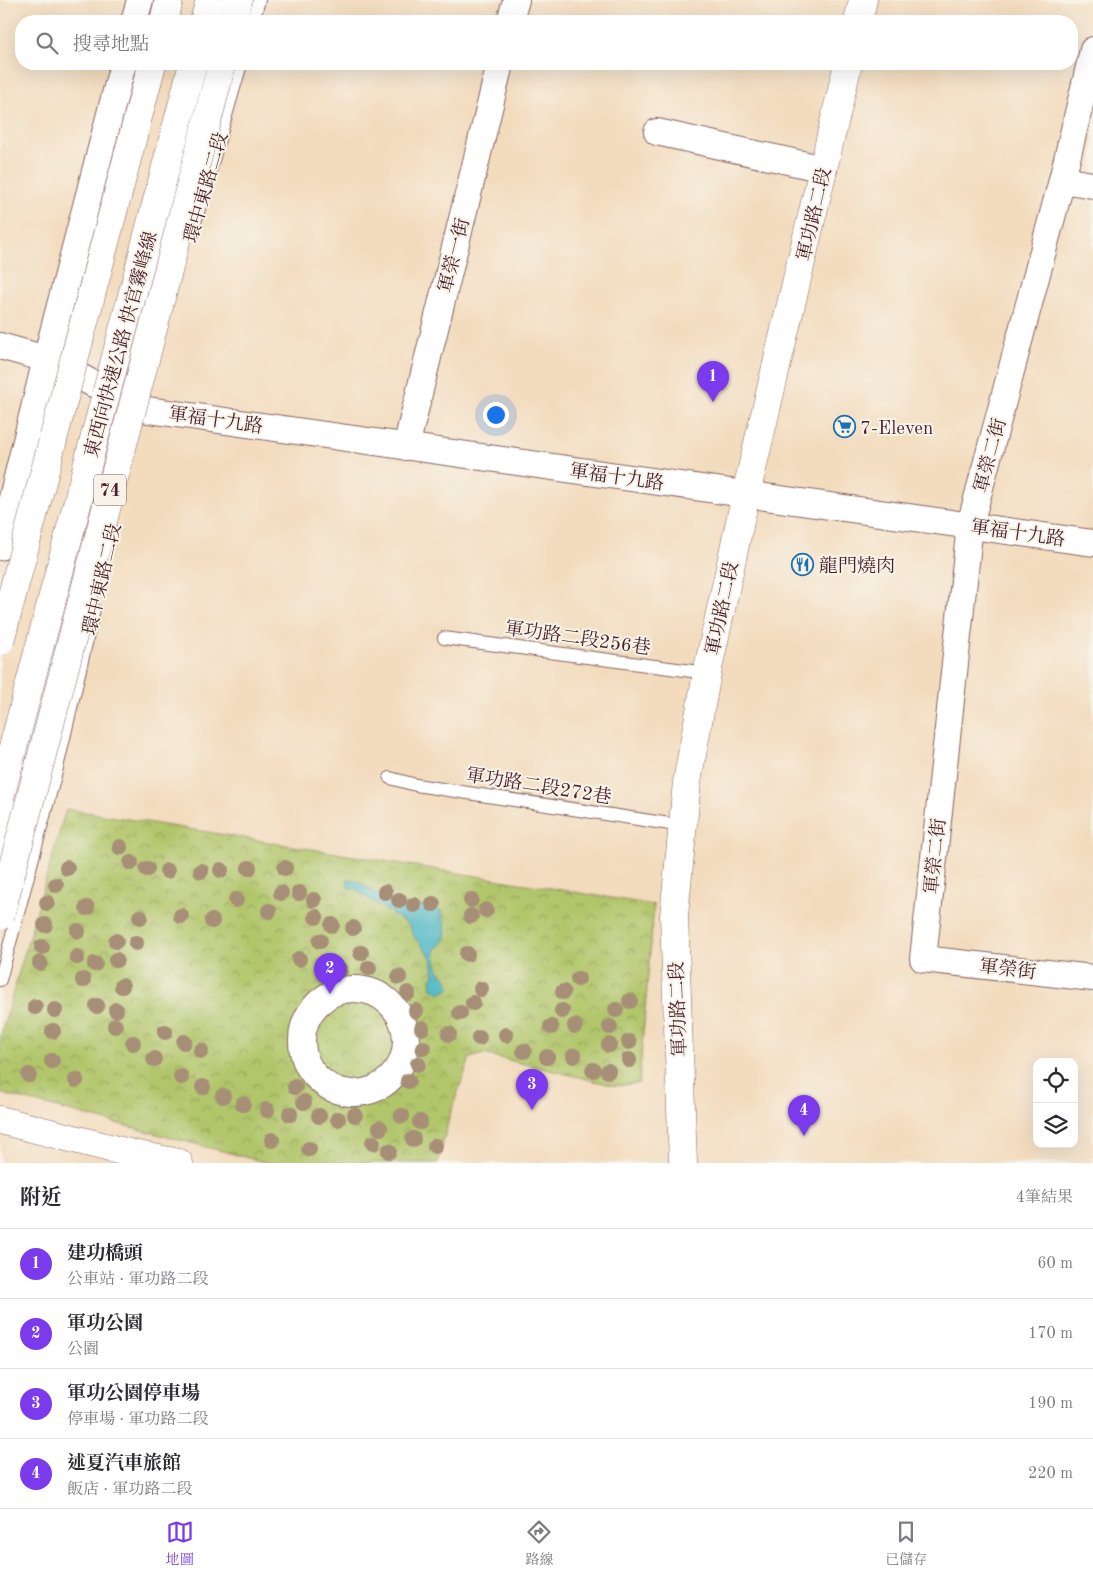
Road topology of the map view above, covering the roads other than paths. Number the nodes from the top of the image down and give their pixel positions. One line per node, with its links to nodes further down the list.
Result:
1 (140, 0): 9 (street)
2 (169, 0): 10 (main road)
3 (210, 0): 11 (main road)
4 (223, 0): 12 (street)
5 (238, 0): 13 (main road)
6 (259, 0): 14 (lane)
7 (516, 0): 15 (street)
8 (863, 0): 16 (main road)
9 (136, 15)
10 (165, 15)
11 (206, 15)
12 (219, 15)
13 (234, 15)
14 (255, 15)
15 (512, 15)
16 (859, 15)
17 (1093, 50): 28 (street, 軍榮二街)
18 (121, 70): 33 (street)
19 (150, 70): 44 (main road, bridge)
20 (191, 70): 47 (main road, 東西向快速公路 快官霧峰線 / 74, bridge)
21 (204, 70): 34 (street, 環中東路二段)
22 (220, 70): 50 (main road, 74, bridge)
23 (239, 70): 30 (lane, 環中東路二段)
24 (499, 70): 36 (street, 軍榮一街)
25 (847, 70): 27 (main road, 軍功路二段)
26 (657, 132): 27 (street)
27 (824, 169): 37 (main road, 軍功路二段)
28 (1062, 180): 29 (street); 38 (street, 軍榮二街)
29 (1093, 185)
30 (191, 236)
31 (185, 255): 35 (lane, 環中東路二段)
32 (0, 346): 33 (street, 軍福十九路)
33 (46, 359): 34 (street, 軍福十九路); 40 (street)
34 (117, 397): 35 (street, 軍福十九路); 49 (street, 環中東路二段)
35 (141, 408): 36 (street, 軍福十九路); 41 (lane, 環中東路二段)
36 (406, 447): 37 (street, 軍福十九路)
37 (746, 494): 38 (street, 軍福十九路); 45 (main road, 軍功路二段)
38 (970, 525): 39 (street, 軍福十九路); 51 (street, 軍榮二街)
39 (1093, 543)
40 (0, 547)
41 (102, 574)
42 (98, 593): 53 (lane, 環中東路二段)
43 (444, 638): 45 (lane, 軍功路二段256巷)
44 (0, 641)
45 (707, 673): 48 (main road, 軍功路二段)
46 (390, 778): 48 (lane, 軍功路二段272巷)
47 (0, 797)
48 (683, 826): 56 (main road, 軍功路二段)
49 (0, 858)
50 (0, 916)
51 (922, 958): 52 (street, 軍榮街)
52 (1093, 978)
53 (0, 980)
54 (0, 1120): 55 (main road)
55 (179, 1163)
56 (683, 1163)

